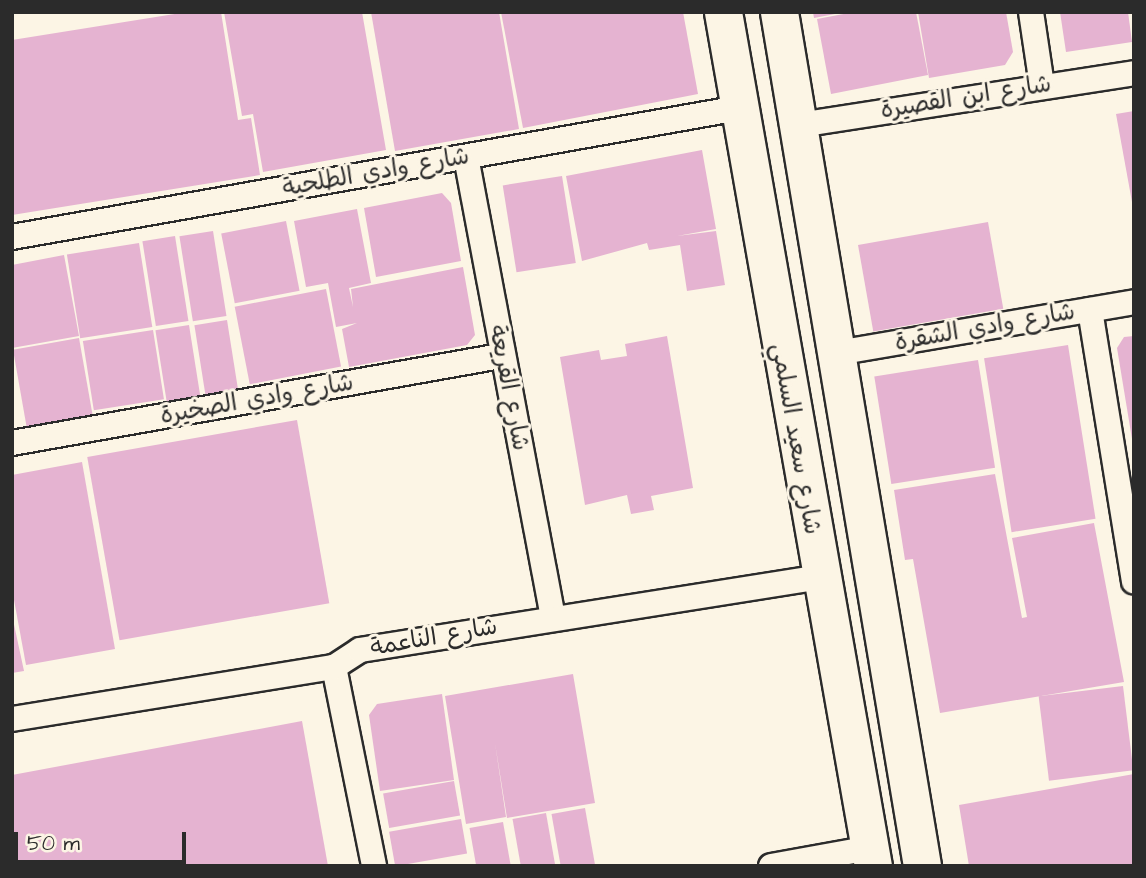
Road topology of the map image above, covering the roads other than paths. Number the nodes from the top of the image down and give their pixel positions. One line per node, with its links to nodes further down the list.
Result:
1 (723, 12): 6 (street, شارع سعيد السلمي)
2 (779, 12): 7 (street)
3 (1031, 12): 5 (street)
4 (1134, 73): 5 (street, شارع ابن القصيرة)
5 (1042, 86): 7 (street, شارع ابن القصيرة)
6 (739, 108): 8 (street, شارع وادي الطلحية); 16 (street, شارع سعيد السلمي)
7 (799, 125): 12 (street)
8 (466, 156): 9 (street, شارع وادي الطلحية); 13 (street, شارع القريعة)
9 (12, 237)
10 (1134, 302): 11 (street, شارع وادي الشقرة)
11 (1090, 310): 12 (street, شارع وادي الشقرة); 17 (street)
12 (837, 354): 15 (street)
13 (502, 356): 14 (street, شارع وادي الصخيرة); 18 (street, شارع القريعة)
14 (12, 443)
15 (870, 566): 16 (street); 24 (street)
16 (819, 577): 18 (street, شارع الناعمة); 21 (street, شارع سعيد السلمي)
17 (1134, 581)
18 (553, 618): 19 (street, شارع الناعمة)
19 (334, 667): 20 (street, شارع الناعمة); 22 (street)
20 (12, 719)
21 (871, 857): 23 (street)
22 (374, 866)
23 (771, 866)
24 (922, 866)

